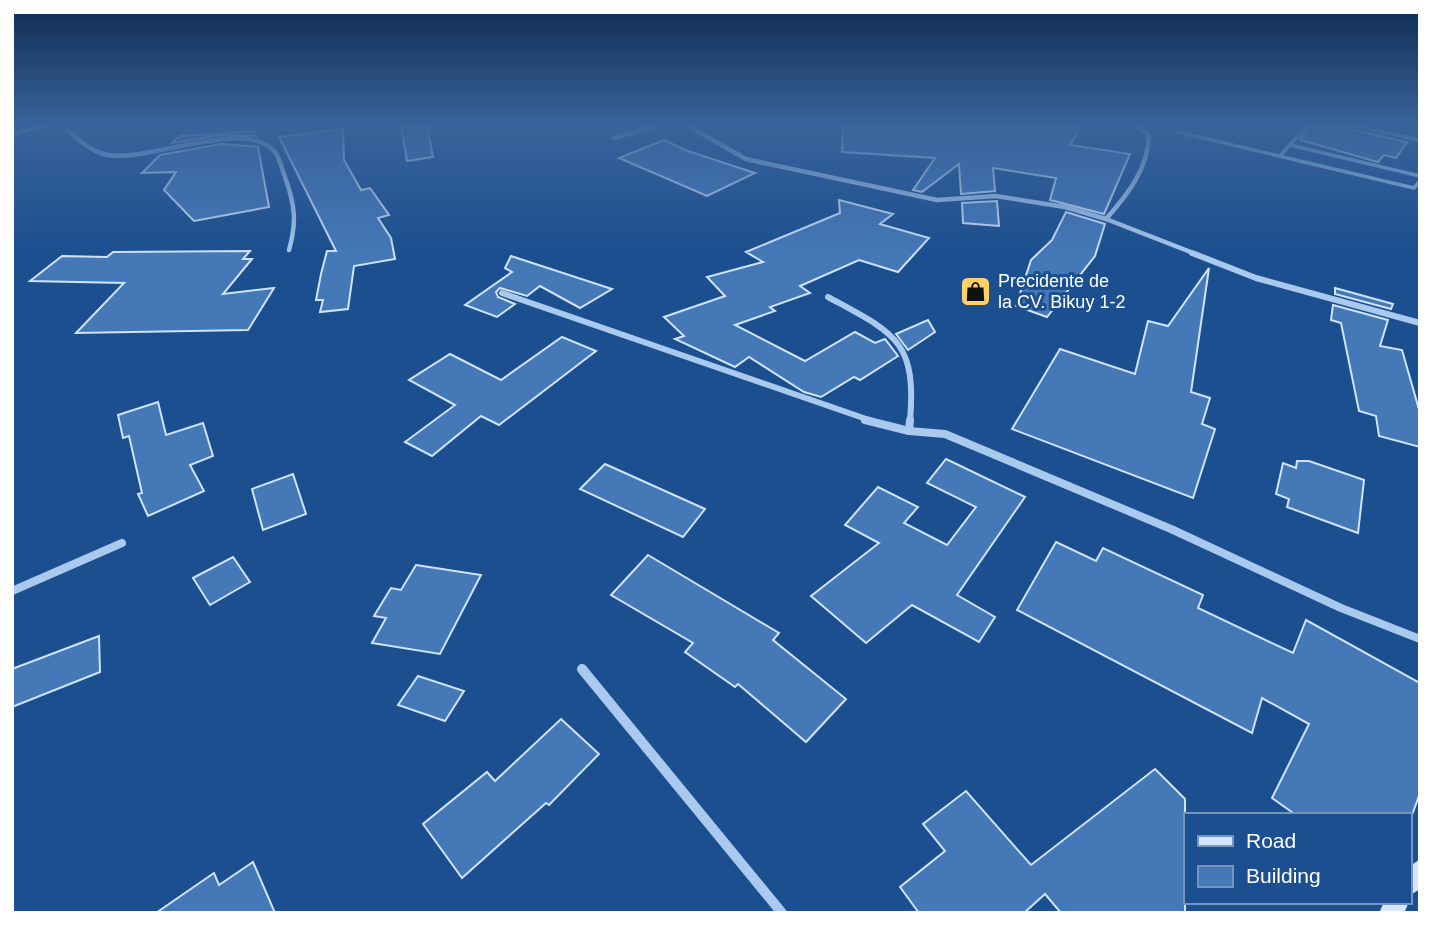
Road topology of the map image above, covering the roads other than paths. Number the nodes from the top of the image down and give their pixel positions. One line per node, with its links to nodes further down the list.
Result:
1 (282, 169): 8 (street)
2 (789, 169): 7 (street)
3 (1141, 169): 7 (street)
4 (1335, 169): 6 (lane)
5 (1385, 169): 6 (lane)
6 (1420, 178)
7 (1106, 219): 11 (street)
8 (289, 250)
9 (502, 293): 12 (street)
10 (828, 297): 12 (street)
11 (1420, 323)
12 (909, 431): 15 (street)
13 (122, 543): 14 (street)
14 (12, 591)
15 (1420, 639)
16 (582, 669): 17 (street)
17 (782, 913)

